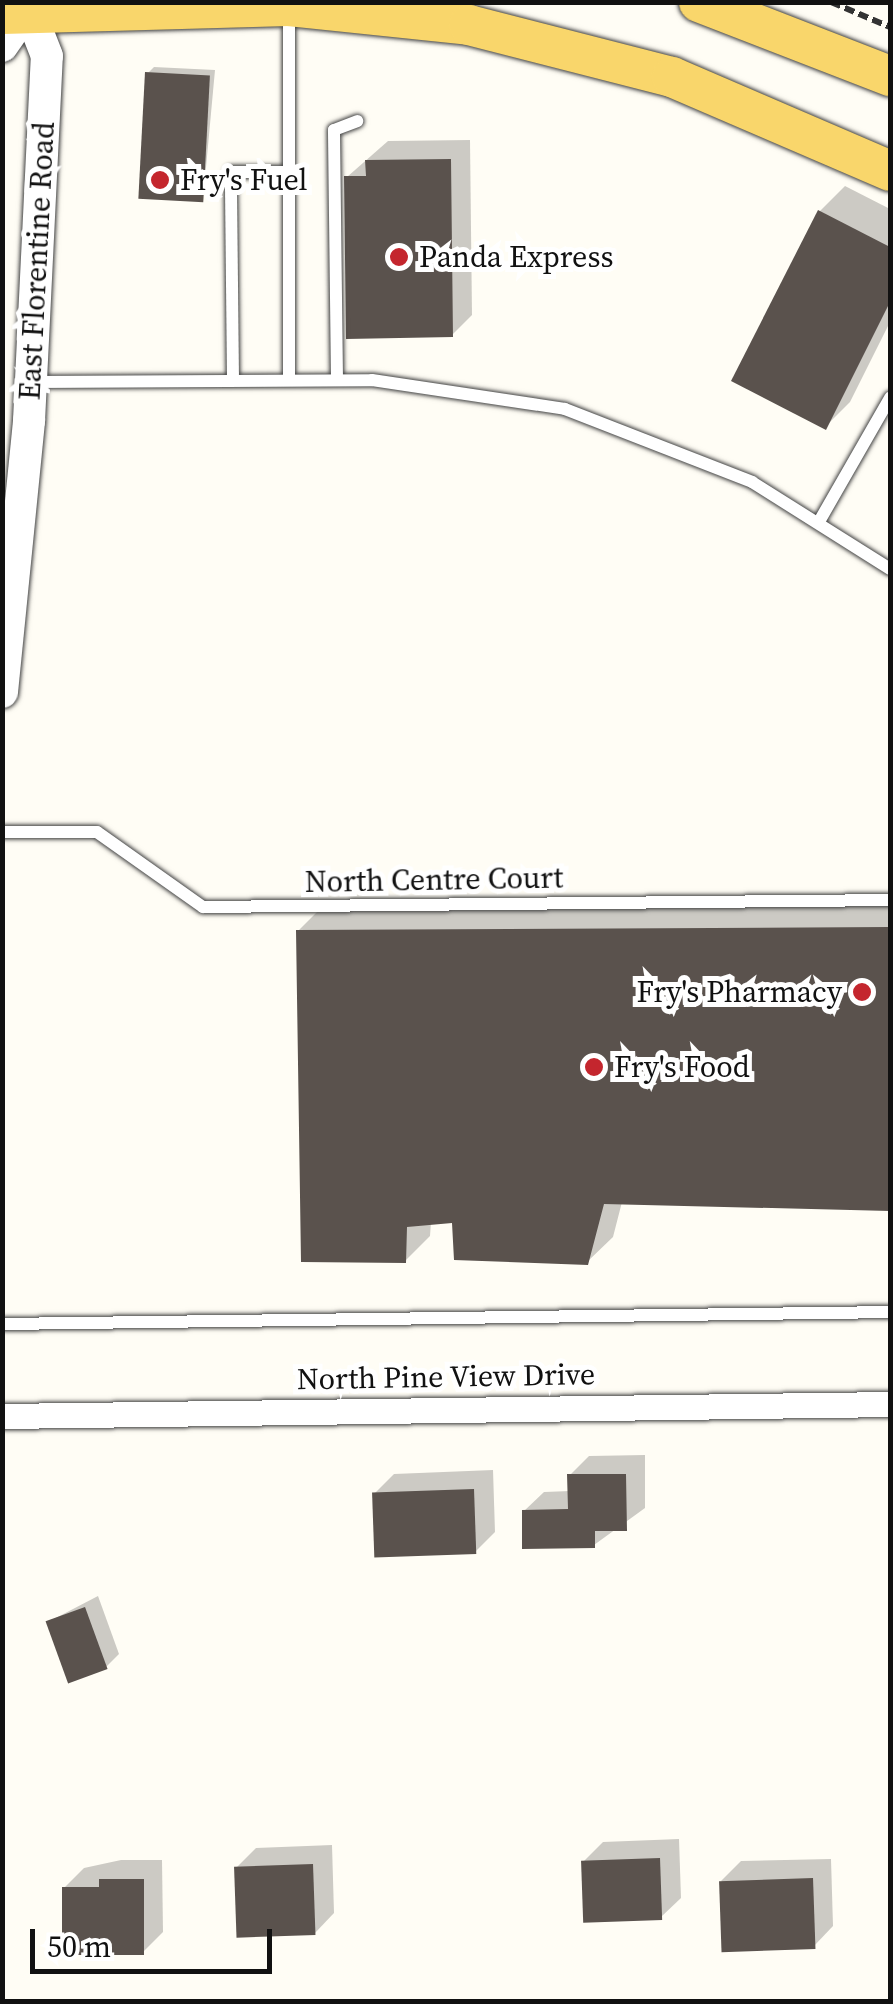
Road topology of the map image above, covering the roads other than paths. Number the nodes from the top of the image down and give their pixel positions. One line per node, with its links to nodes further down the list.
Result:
1 (698, 2): 4 (main road)
2 (289, 6): 3 (main road); 6 (main road); 7 (lane)
3 (14, 19): 11 (street, East Florentine Road)
4 (890, 76)
5 (356, 121): 10 (lane)
6 (890, 171)
7 (289, 172): 8 (lane); 9 (lane)
8 (289, 378): 9 (lane); 10 (lane)
9 (233, 379): 11 (lane)
10 (337, 379): 13 (lane)
11 (30, 382): 15 (street, East Florentine Road)
12 (890, 398): 13 (lane)
13 (820, 520): 14 (lane)
14 (890, 569)
15 (2, 692)
16 (2, 832): 17 (lane, North Centre Court)
17 (890, 900)
18 (890, 1312): 19 (lane)
19 (2, 1324)
20 (890, 1404): 21 (street, North Pine View Drive)
21 (2, 1416)

